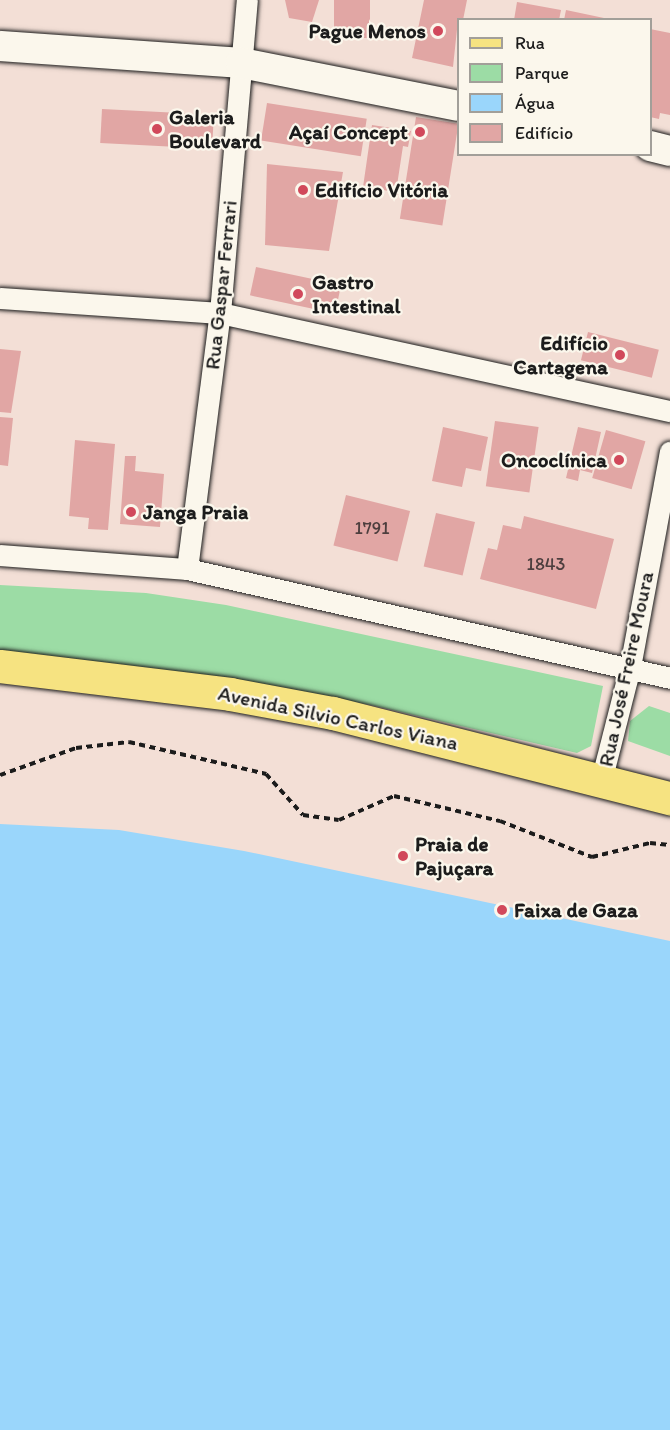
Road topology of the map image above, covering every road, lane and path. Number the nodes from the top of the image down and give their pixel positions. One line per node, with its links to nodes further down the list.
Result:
1 (247, 0): 3 (street, Rua Gaspar Ferrari)
2 (0, 46): 3 (street)
3 (241, 63): 4 (street); 8 (street, Rua Gaspar Ferrari)
4 (457, 106)
5 (652, 146): 6 (street)
6 (670, 151)
7 (0, 298): 8 (street)
8 (220, 313): 9 (street); 12 (street, Rua Gaspar Ferrari)
9 (670, 411)
10 (670, 452): 14 (street, Rua José Freire Moura)
11 (0, 555): 12 (street)
12 (188, 568): 14 (street)
13 (0, 666): 17 (main road, Avenida Silvio Carlos Viana)
14 (630, 667): 15 (street); 17 (street, Rua José Freire Moura)
15 (670, 678)
16 (0, 775): 19 (path)
17 (601, 781): 18 (main road, Avenida Silvio Carlos Viana)
18 (670, 798)
19 (670, 845)

